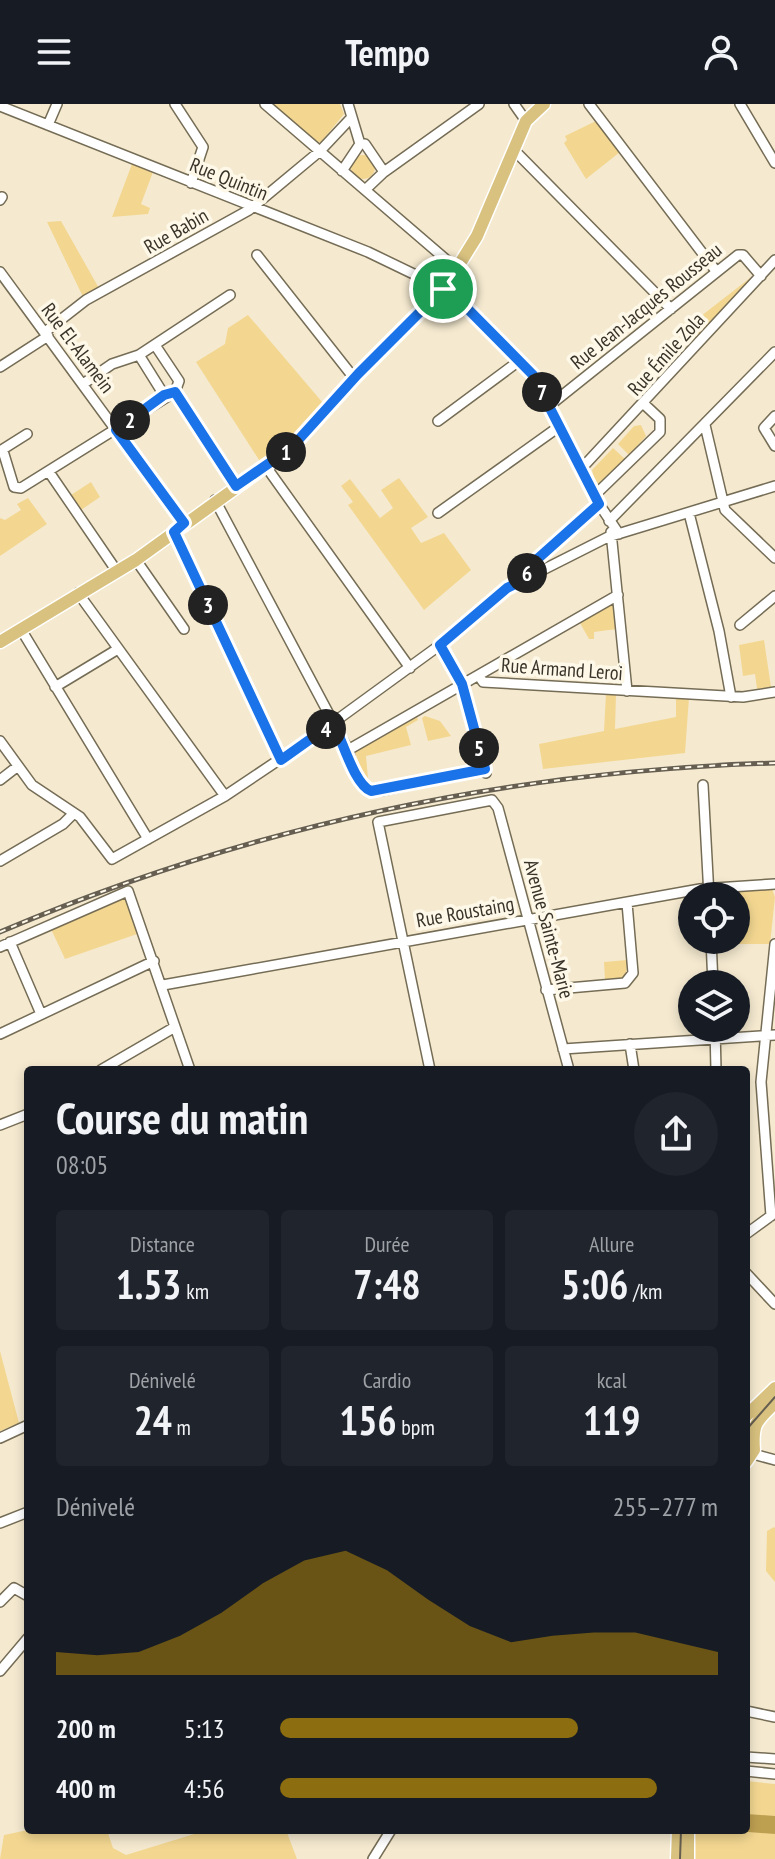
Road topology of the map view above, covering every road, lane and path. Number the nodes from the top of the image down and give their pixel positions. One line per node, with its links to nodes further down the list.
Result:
1 (57, 104): 13 (street)
2 (175, 104): 20 (street)
3 (265, 104): 15 (street)
4 (348, 104): 11 (street)
5 (479, 104): 19 (street)
6 (514, 104): 12 (street)
7 (544, 104): 12 (main road)
8 (589, 104): 26 (street)
9 (740, 104): 17 (street)
10 (0, 106): 13 (street, Rue Quintin)
11 (352, 117): 14 (street); 15 (street, Rue Babin)
12 (526, 121): 16 (main road)
13 (48, 125): 20 (street, Rue Quintin)
14 (361, 146): 18 (street); 19 (street)
15 (320, 151): 18 (street); 22 (street, Rue Babin)
16 (515, 151): 25 (main road); 31 (street)
17 (775, 163)
18 (342, 171): 21 (street)
19 (384, 172): 21 (street)
20 (191, 183): 22 (street, Rue Quintin)
21 (365, 190): 25 (street)
22 (253, 206): 29 (street, Rue Quintin); 32 (street, Rue Babin)
23 (257, 255): 38 (street)
24 (775, 260): 28 (street, Rue Émile Zola)
25 (457, 269): 29 (main road)
26 (716, 271): 28 (street, Rue Jean-Jacques Rousseau); 31 (street, Rue Jean-Jacques Rousseau)
27 (0, 272): 32 (street, Rue El-Alamein)
28 (761, 276): 41 (street, Rue Émile Zola)
29 (443, 289): 36 (street, Rue Quintin); 38 (main road)
30 (230, 295): 33 (street)
31 (671, 309): 42 (street, Rue Jean-Jacques Rousseau)
32 (46, 334): 37 (street, Rue Babin); 39 (street, Rue El-Alamein)
33 (155, 345): 35 (street); 40 (street)
34 (775, 352): 45 (street)
35 (139, 355): 39 (street); 40 (street)
36 (519, 361): 42 (street, Rue Quintin); 44 (street)
37 (0, 367)
38 (354, 378): 51 (main road)
39 (83, 384): 47 (street, Rue El-Alamein)
40 (170, 394): 47 (street); 54 (street)
41 (644, 404): 52 (street, Rue Émile Zola); 57 (street)
42 (549, 406): 46 (street, Rue Quintin)
43 (775, 416): 49 (street)
44 (438, 421)
45 (705, 425): 58 (street); 61 (street)
46 (560, 426): 52 (street, Rue Quintin); 59 (street)
47 (116, 430): 53 (street); 62 (street, Rue El-Alamein)
48 (27, 434): 50 (street)
49 (775, 446)
50 (1, 451): 53 (street)
51 (267, 468): 54 (main road); 78 (street)
52 (581, 469): 57 (street, Rue Quintin)
53 (49, 472): 67 (street)
54 (236, 486): 56 (main road)
55 (775, 486): 58 (street)
56 (215, 500): 62 (main road); 85 (street)
57 (597, 500): 61 (street, Rue Quintin); 68 (street)
58 (722, 503): 60 (street); 65 (street)
59 (438, 513)
60 (689, 513): 64 (street); 84 (street)
61 (609, 521): 64 (street, Rue Quintin)
62 (184, 523): 63 (main road)
63 (174, 532): 66 (main road); 88 (street)
64 (616, 535): 68 (street); 70 (street)
65 (775, 558)
66 (136, 560): 67 (main road); 73 (street)
67 (116, 570): 69 (main road)
68 (529, 577): 76 (street)
69 (78, 593): 74 (main road); 77 (street)
70 (618, 595): 79 (street); 82 (street)
71 (775, 596): 72 (street)
72 (740, 625)
73 (184, 629)
74 (22, 631): 75 (main road); 81 (street)
75 (0, 642)
76 (440, 645): 78 (street); 80 (street)
77 (118, 649): 81 (street); 92 (street)
78 (410, 668): 85 (street)
79 (479, 676): 80 (street, Rue Armand Leroi); 82 (street, Rue Armand Leroi)
80 (462, 684): 87 (street, Rue Armand Leroi); 87 (street)
81 (55, 687): 94 (street)
82 (627, 691): 84 (street, Rue Armand Leroi)
83 (775, 692): 84 (street, Rue Armand Leroi)
84 (731, 697)
85 (333, 723): 87 (street); 88 (street)
86 (0, 741): 89 (street)
87 (348, 750)
88 (281, 760): 92 (street)
89 (18, 766): 90 (street); 93 (street)
90 (0, 780)
91 (703, 785): 96 (street)
92 (225, 796): 94 (street)
93 (72, 815): 94 (street); 95 (street)
94 (148, 839)
95 (0, 861)
96 (708, 882)
97 (775, 884): 98 (street, Rue Roustaing)
98 (750, 887)
99 (678, 896): 100 (street, Rue Roustaing)
100 (627, 903): 101 (street, Rue Roustaing); 108 (street)
101 (526, 919): 102 (street, Rue Roustaing); 102 (street, Avenue Sainte-Marie); 108 (street, Avenue Sainte-Marie)
102 (403, 941): 107 (street, Rue Roustaing); 120 (street)
103 (10, 942): 105 (street); 106 (street); 109 (street)
104 (775, 944): 113 (street)
105 (0, 947)
106 (154, 961): 107 (street); 109 (street)
107 (163, 985): 110 (street)
108 (546, 990): 117 (street, Avenue Sainte-Marie)
109 (41, 1014): 111 (street)
110 (175, 1027): 118 (street); 119 (street)
111 (0, 1034)
112 (750, 1034): 113 (street)
113 (770, 1035): 126 (street)
114 (678, 1038): 116 (street)
115 (715, 1042): 123 (street)
116 (630, 1044): 117 (street); 122 (street)
117 (563, 1049): 121 (street, Avenue Sainte-Marie)
118 (108, 1066)
119 (189, 1066)
120 (429, 1066)
121 (568, 1066)
122 (633, 1066)
123 (716, 1066)
124 (24, 1116): 125 (street)
125 (0, 1125)
126 (773, 1215): 127 (street)
127 (750, 1231)
128 (750, 1277): 129 (street)
129 (775, 1304)
130 (775, 1388): 132 (main road)
131 (775, 1403): 134 (main road)
132 (750, 1412)
133 (24, 1427): 135 (street)
134 (750, 1435)
135 (0, 1438)
136 (750, 1458): 137 (street)
137 (775, 1460)
138 (24, 1514): 139 (street)
139 (0, 1523)
140 (24, 1594): 141 (street)
141 (0, 1602)
142 (24, 1643): 143 (street)
143 (0, 1671)
144 (750, 1712): 145 (street)
145 (775, 1717)
146 (750, 1757): 147 (street)
147 (775, 1759)
148 (750, 1771): 149 (street)
149 (775, 1774)
150 (389, 1834): 153 (street)
151 (678, 1834): 154 (main road)
152 (688, 1834): 155 (main road)
153 (373, 1859)
154 (677, 1859)
155 (688, 1859)

